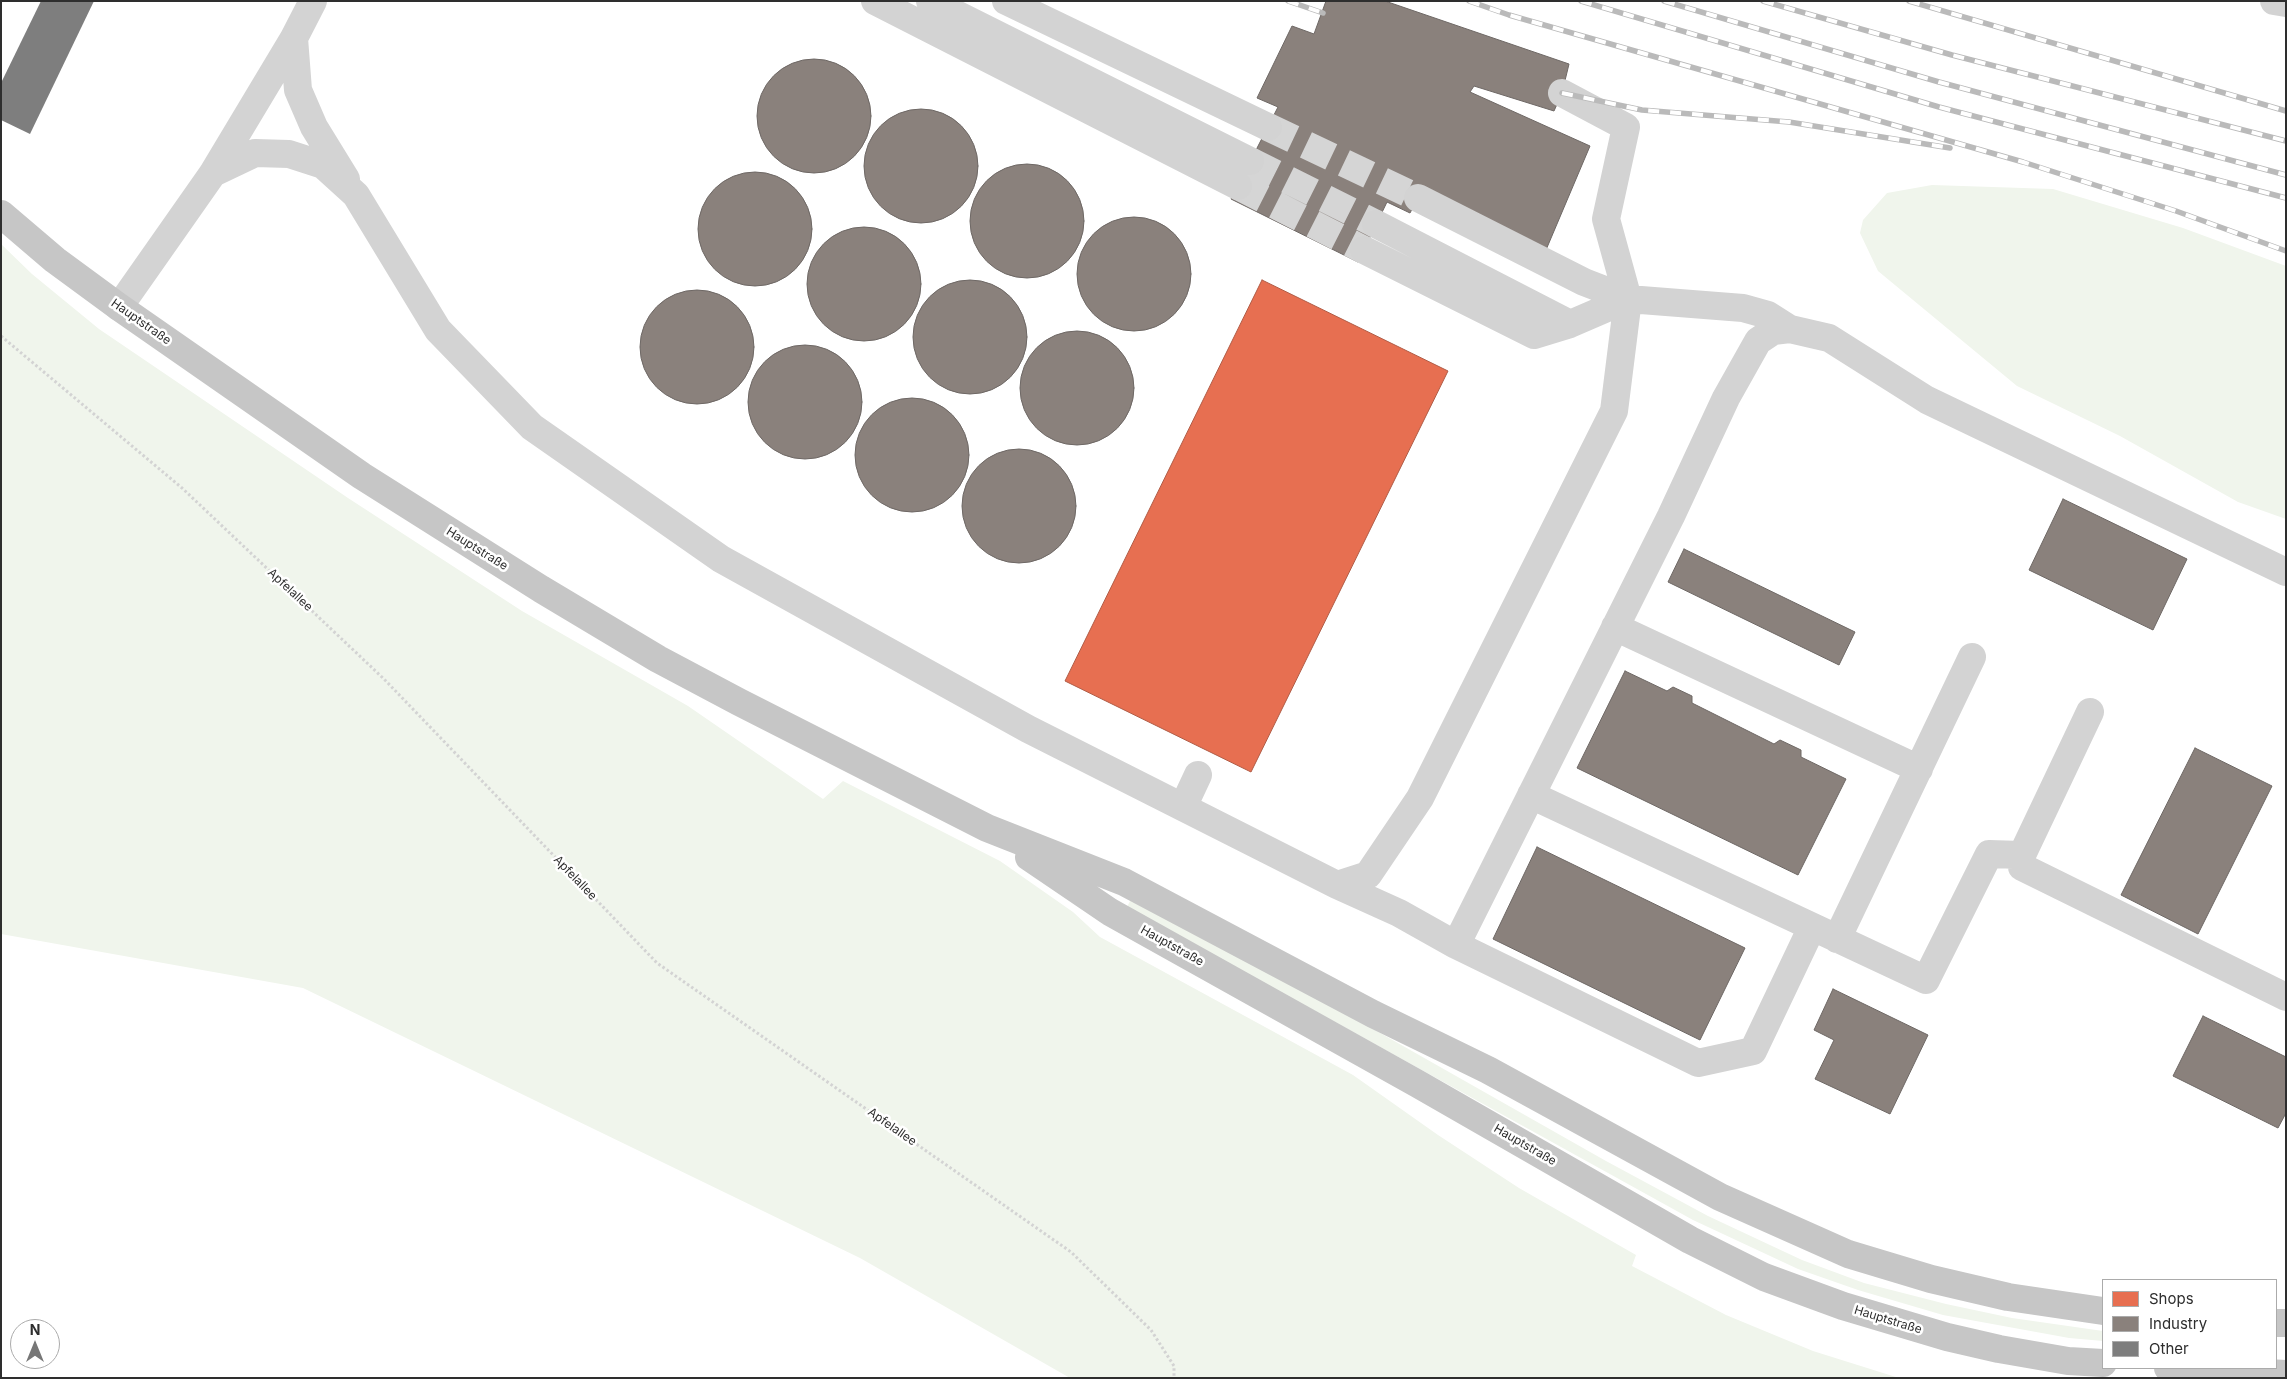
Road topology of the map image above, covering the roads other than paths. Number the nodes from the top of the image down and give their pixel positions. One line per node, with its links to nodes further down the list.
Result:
1 (313, 1): 7 (lane)
2 (875, 1): 12 (lane)
3 (930, 1): 10 (lane)
4 (1006, 1): 9 (lane)
5 (2274, 1): 6 (lane)
6 (2286, 3)
7 (294, 38): 11 (lane); 13 (lane)
8 (1562, 93): 18 (lane)
9 (1268, 127)
10 (1250, 161)
11 (214, 173): 13 (lane); 19 (lane)
12 (1238, 186)
13 (356, 195): 29 (lane)
14 (1418, 198): 18 (lane)
15 (1, 214): 19 (main road, Hauptstraße)
16 (1376, 224): 20 (lane)
17 (1364, 250): 20 (lane)
18 (1628, 299): 20 (lane); 21 (lane); 32 (lane)
19 (119, 307): 30 (main road, Hauptstraße)
20 (1570, 324)
21 (1790, 329): 22 (lane); 23 (lane)
22 (2286, 572)
23 (1615, 626): 26 (lane); 28 (lane)
24 (1972, 657): 26 (lane)
25 (2090, 712): 31 (lane)
26 (1918, 769): 34 (lane)
27 (1198, 775): 29 (lane)
28 (1531, 795): 33 (lane); 35 (lane)
29 (1183, 807): 32 (lane)
30 (987, 828): 37 (main road, Hauptstraße); 38 (main road, Hauptstraße)
31 (2022, 855): 34 (lane); 36 (lane)
32 (1337, 885): 35 (lane)
33 (1812, 927): 34 (lane); 35 (lane)
34 (1837, 938)
35 (1456, 945)
36 (2286, 997)
37 (2102, 1311)
38 (2102, 1363)
39 (2183, 1369): 40 (main road)
40 (2286, 1374)

